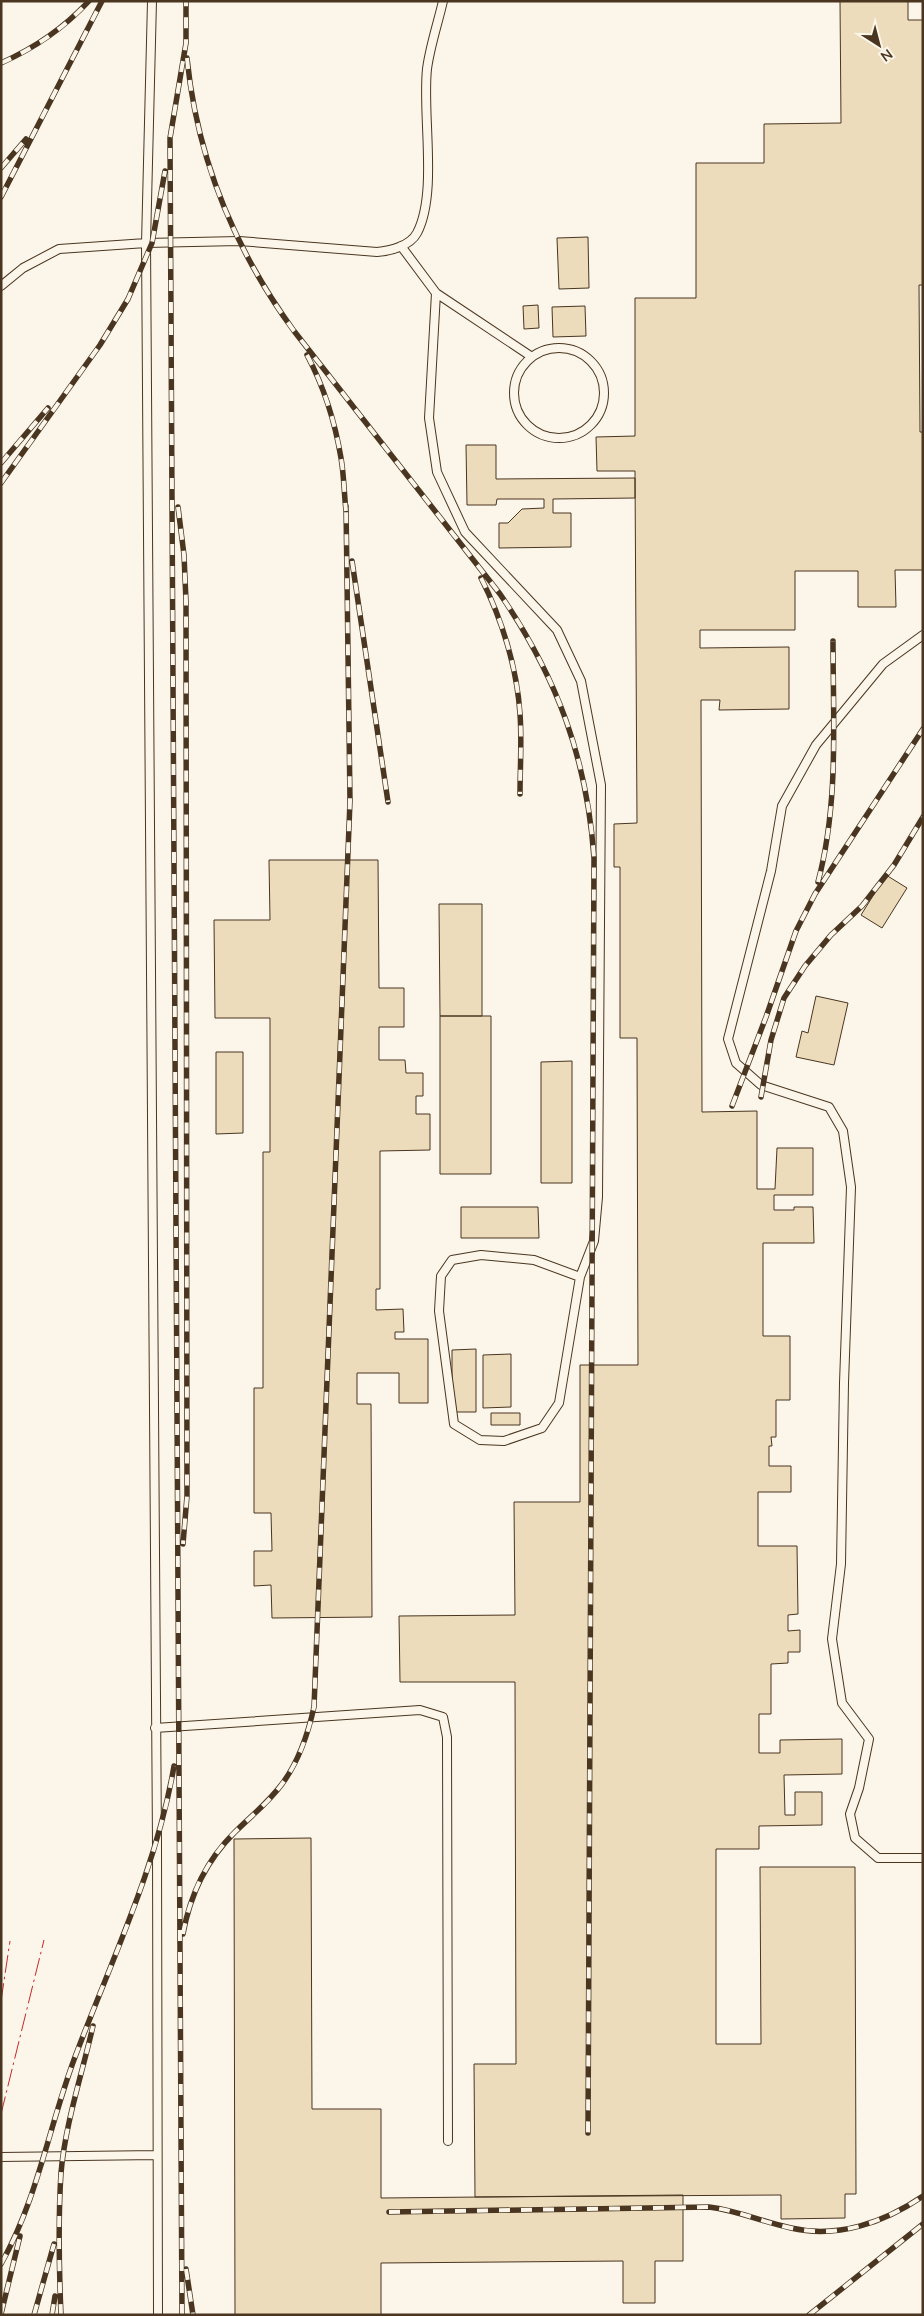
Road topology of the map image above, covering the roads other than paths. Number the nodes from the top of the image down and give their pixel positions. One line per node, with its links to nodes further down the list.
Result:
1 (152, 1): 3 (lane)
2 (443, 1): 4 (lane)
3 (146, 243): 4 (lane); 5 (lane); 10 (lane)
4 (402, 246): 6 (lane)
5 (1, 286)
6 (436, 293): 7 (lane); 9 (lane)
7 (532, 357): 7 (lane)
8 (923, 635): 11 (lane)
9 (580, 1277): 9 (lane)
10 (155, 1728): 12 (lane); 13 (lane)
11 (923, 1858)
12 (448, 2140)
13 (157, 2155): 14 (lane); 15 (lane)
14 (1, 2157)
15 (158, 2315)

